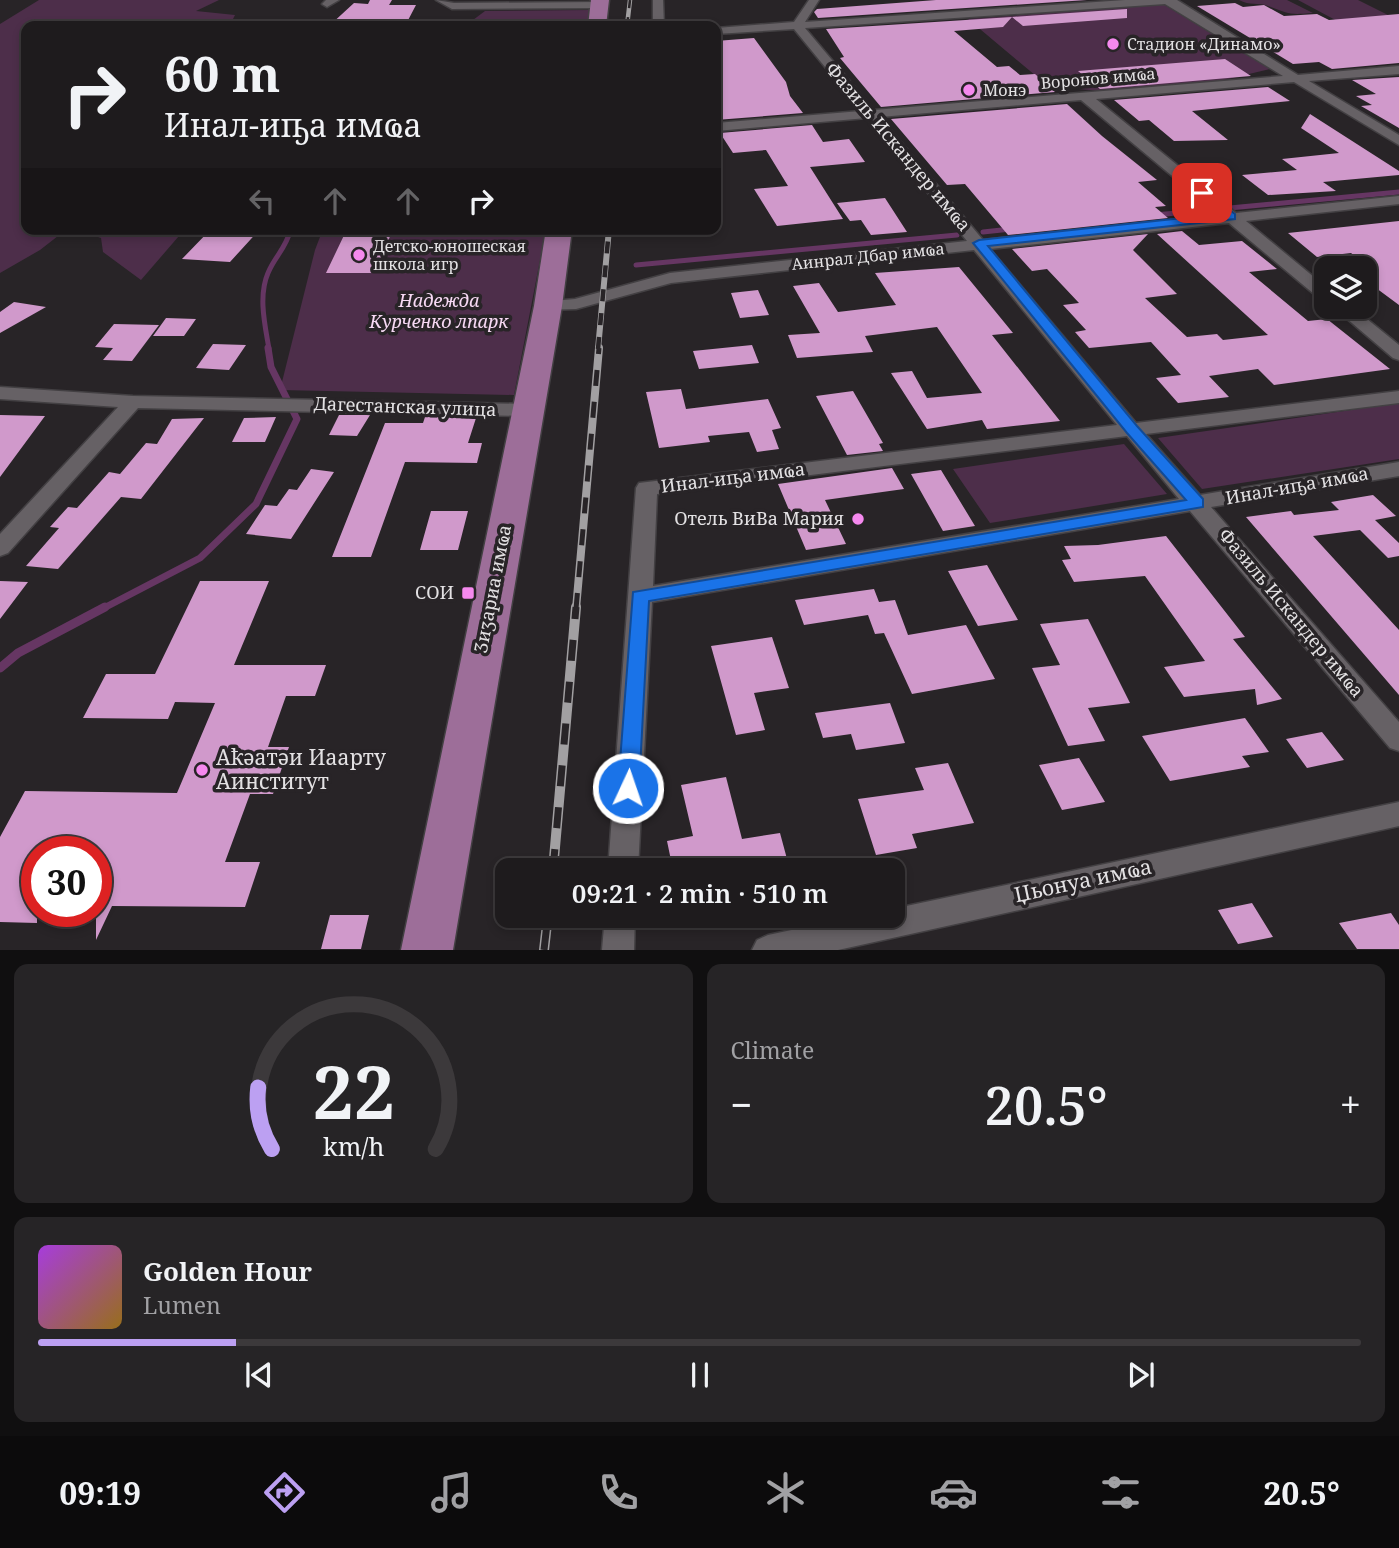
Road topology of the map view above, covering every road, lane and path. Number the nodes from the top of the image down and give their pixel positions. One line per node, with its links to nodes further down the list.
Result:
1 (441, 0): 6 (street)
2 (658, 0): 8 (street)
3 (814, 0): 9 (street)
4 (1166, 0): 5 (street); 9 (street); 12 (street)
5 (1172, 0)
6 (599, 2): 7 (highway)
7 (597, 21)
8 (659, 21)
9 (797, 26): 10 (street); 14 (street, Фазиль Искандер имҩа)
10 (721, 31)
11 (1399, 70): 12 (street, Воронов имҩа)
12 (1294, 79): 13 (street, Воронов имҩа); 16 (street)
13 (1084, 96): 14 (street, Воронов имҩа); 18 (street)
14 (870, 115): 15 (street, Воронов имҩа); 20 (street, Фазиль Искандер имҩа)
15 (721, 127)
16 (1399, 141)
17 (1399, 200): 18 (street, Аинрал Дбар имҩа)
18 (1230, 216): 20 (street, Аинрал Дбар имҩа); 21 (street)
19 (558, 235): 22 (highway, Ӡиӡариа имҩа)
20 (979, 243): 22 (street, Аинрал Дбар имҩа); 29 (street, Фазиль Искандер имҩа)
21 (1314, 285)
22 (548, 306): 28 (highway, Ӡиӡариа имҩа)
23 (1356, 319): 24 (street)
24 (1399, 354)
25 (0, 393): 27 (street, Дагестанская улица)
26 (1399, 397): 29 (street, Инал-иҧа имҩа)
27 (133, 401): 28 (street, Дагестанская улица); 32 (street)
28 (527, 410): 38 (highway, Ӡиӡариа имҩа)
29 (1132, 430): 31 (street, Фазиль Искандер имҩа); 33 (street, Инал-иҧа имҩа)
30 (1399, 468): 31 (street, Инал-иҧа имҩа)
31 (1198, 503): 33 (street, Инал-иҧа имҩа); 34 (street, Фазиль Искандер имҩа)
32 (0, 548)
33 (640, 596): 36 (street)
34 (1399, 740)
35 (1399, 814): 40 (street, Џьонуа имҩа)
36 (624, 858)
37 (620, 928): 39 (street)
38 (427, 950)
39 (618, 950)
40 (768, 950)

